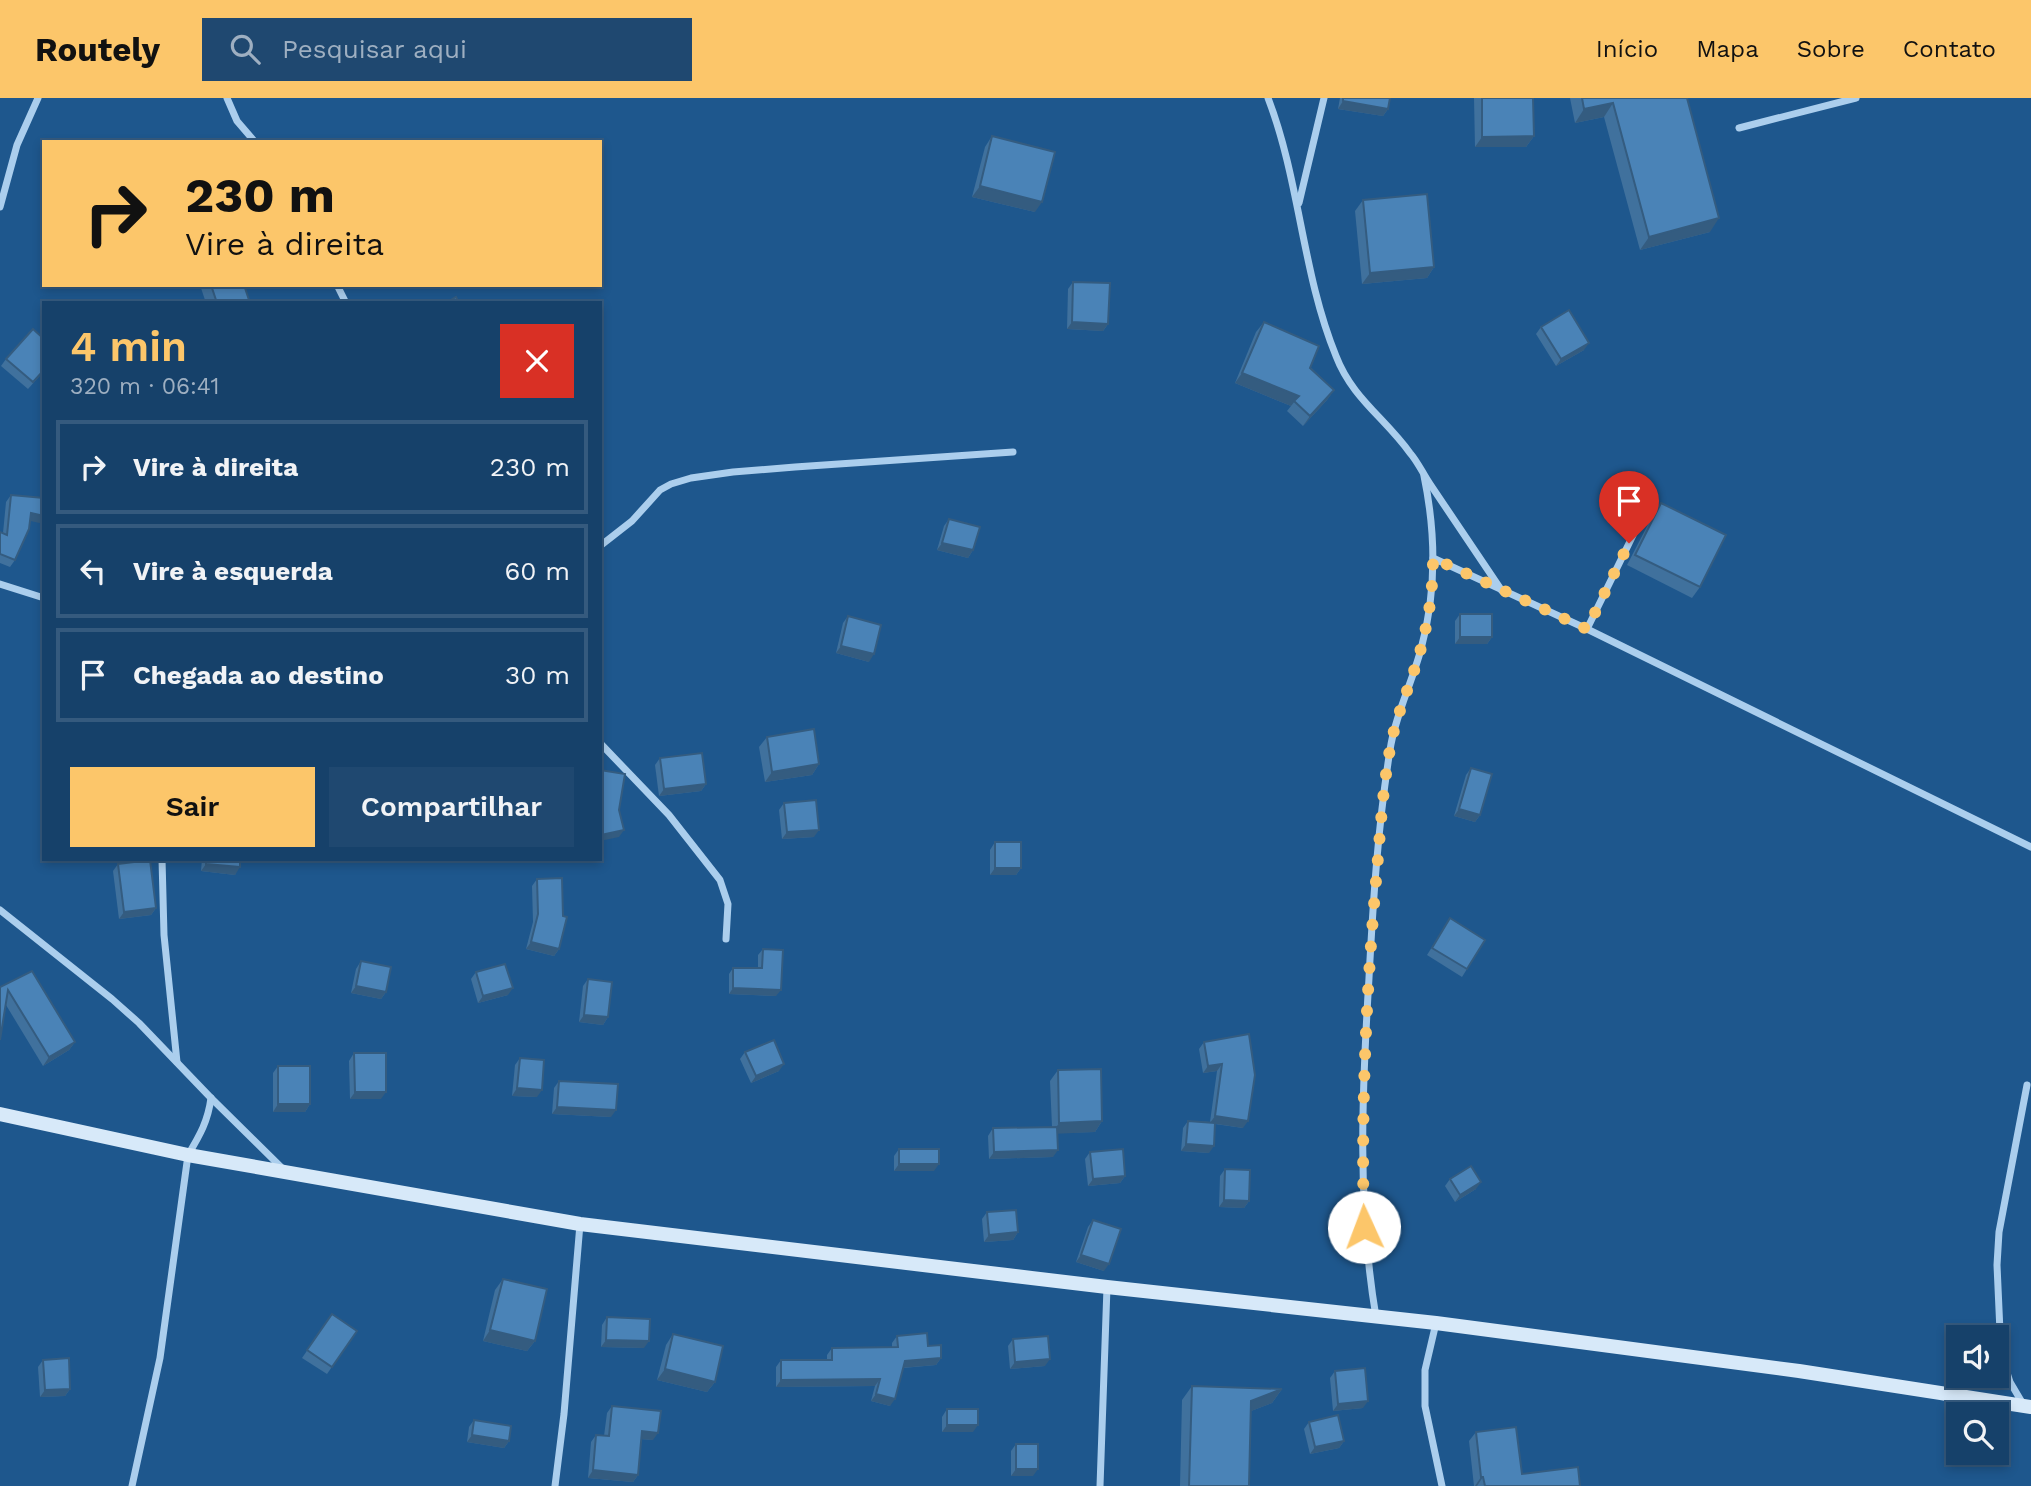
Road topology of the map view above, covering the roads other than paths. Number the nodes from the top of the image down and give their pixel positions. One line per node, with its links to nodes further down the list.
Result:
1 (38, 98): 8 (street)
2 (227, 98): 7 (street)
3 (1268, 98): 9 (street)
4 (1324, 98): 9 (street)
5 (1856, 98): 6 (street)
6 (1740, 128)
7 (253, 140)
8 (0, 207)
9 (1298, 207): 11 (street)
10 (1013, 452): 13 (street)
11 (1424, 475): 14 (street); 16 (street)
12 (1640, 521): 18 (street)
13 (602, 544)
14 (1433, 558): 16 (street); 32 (street)
15 (0, 584): 17 (street)
16 (1502, 591): 18 (street)
17 (42, 597)
18 (1587, 629): 20 (street)
19 (602, 745): 23 (street)
20 (2031, 847)
21 (162, 861): 24 (street)
22 (0, 910): 24 (street)
23 (726, 939)
24 (177, 1063): 26 (street)
25 (2027, 1085): 34 (street)
26 (211, 1098): 28 (street); 29 (street)
27 (0, 1114): 28 (street)
28 (188, 1154): 29 (street); 35 (street)
29 (285, 1170): 30 (street)
30 (580, 1224): 31 (street); 36 (street)
31 (1107, 1287): 32 (street); 37 (street)
32 (1376, 1318): 33 (street)
33 (1436, 1323): 34 (street); 38 (street)
34 (2027, 1406)
35 (132, 1486)
36 (555, 1486)
37 (1100, 1486)
38 (1442, 1486)

